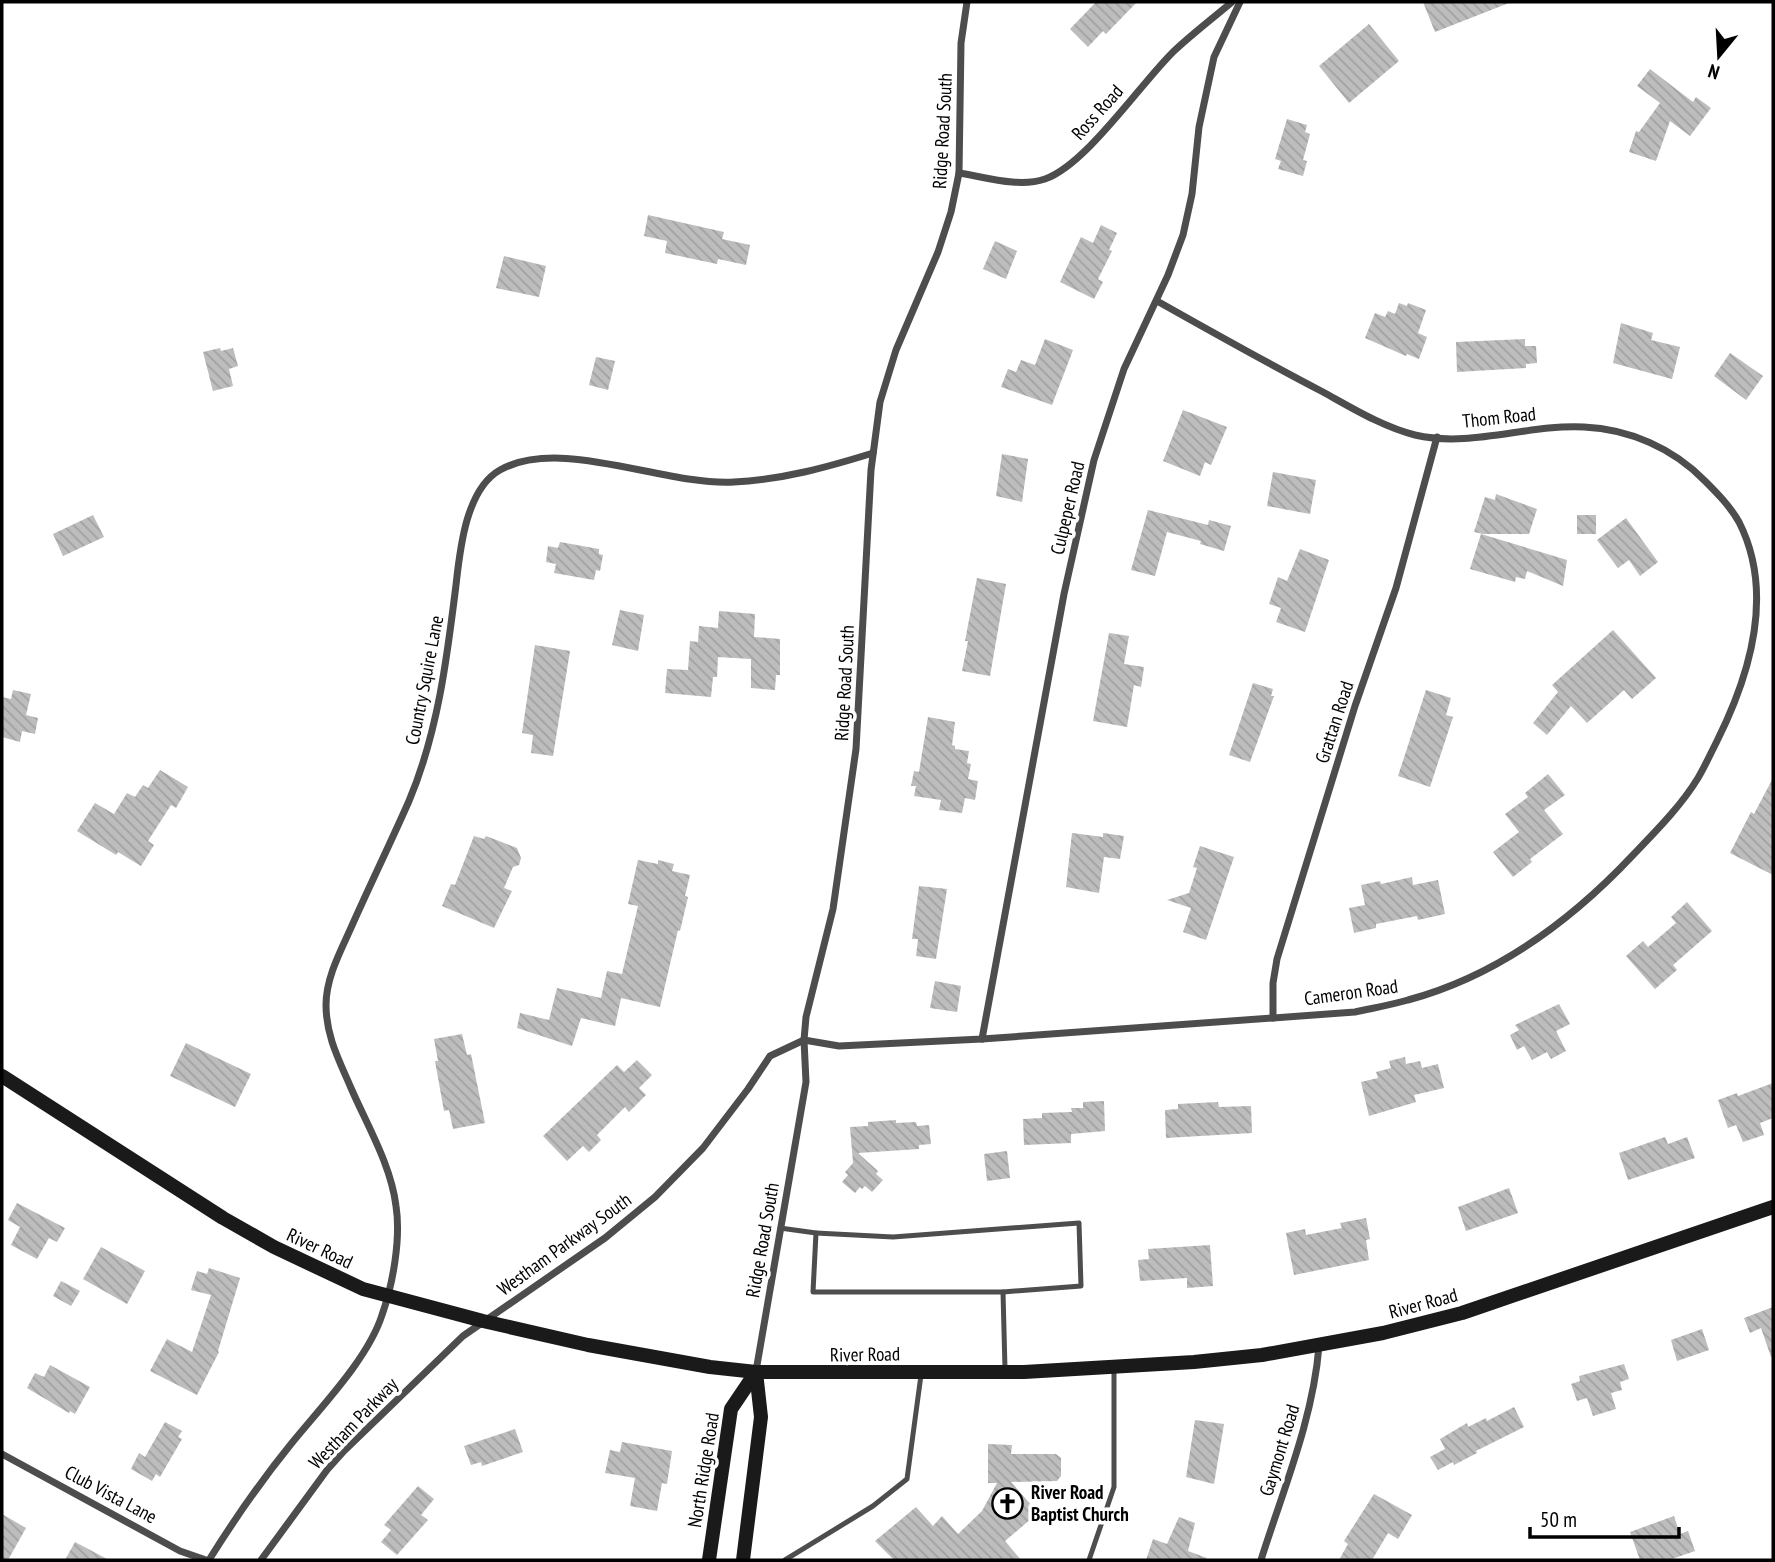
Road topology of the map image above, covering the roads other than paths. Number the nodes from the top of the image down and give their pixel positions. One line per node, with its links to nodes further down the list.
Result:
1 (967, 2): 4 (street, Ridge Road South)
2 (1232, 2): 4 (street, Ross Road)
3 (1240, 2): 5 (street, Culpeper Road)
4 (959, 173): 7 (street, Ridge Road South)
5 (1157, 301): 6 (street, Thom Road); 10 (street, Culpeper Road)
6 (1437, 437): 8 (street, Thom Road); 9 (street, Grattan Road)
7 (873, 453): 11 (street, Ridge Road South); 17 (street, Country Squire Lane)
8 (1758, 623): 9 (street, Cameron Road)
9 (1273, 1018): 10 (street, Cameron Road)
10 (982, 1039): 11 (street, Cameron Road)
11 (804, 1040): 14 (street, Ridge Road South); 18 (street, Westham Parkway South)
12 (2, 1076): 17 (main road, River Road)
13 (1773, 1207): 19 (main road, River Road)
14 (780, 1227): 15 (lane); 21 (street, Ridge Road South)
15 (816, 1233): 16 (lane); 16 (lane)
16 (1003, 1292): 22 (lane)
17 (387, 1295): 18 (main road, River Road); 25 (street, Westham Parkway)
18 (482, 1321): 21 (main road, River Road); 26 (street, Westham Parkway)
19 (1319, 1346): 20 (main road, River Road); 31 (street, Gaymont Road)
20 (1114, 1368): 22 (main road, River Road); 30 (lane)
21 (756, 1372): 23 (main road, River Road); 27 (main road, North Ridge Road); 28 (main road)
22 (1005, 1372): 23 (main road, River Road)
23 (921, 1373): 29 (lane)
24 (2, 1454): 25 (street, Club Vista Lane)
25 (207, 1560)
26 (261, 1560)
27 (709, 1560)
28 (744, 1560)
29 (785, 1560)
30 (1089, 1560)
31 (1261, 1560)

